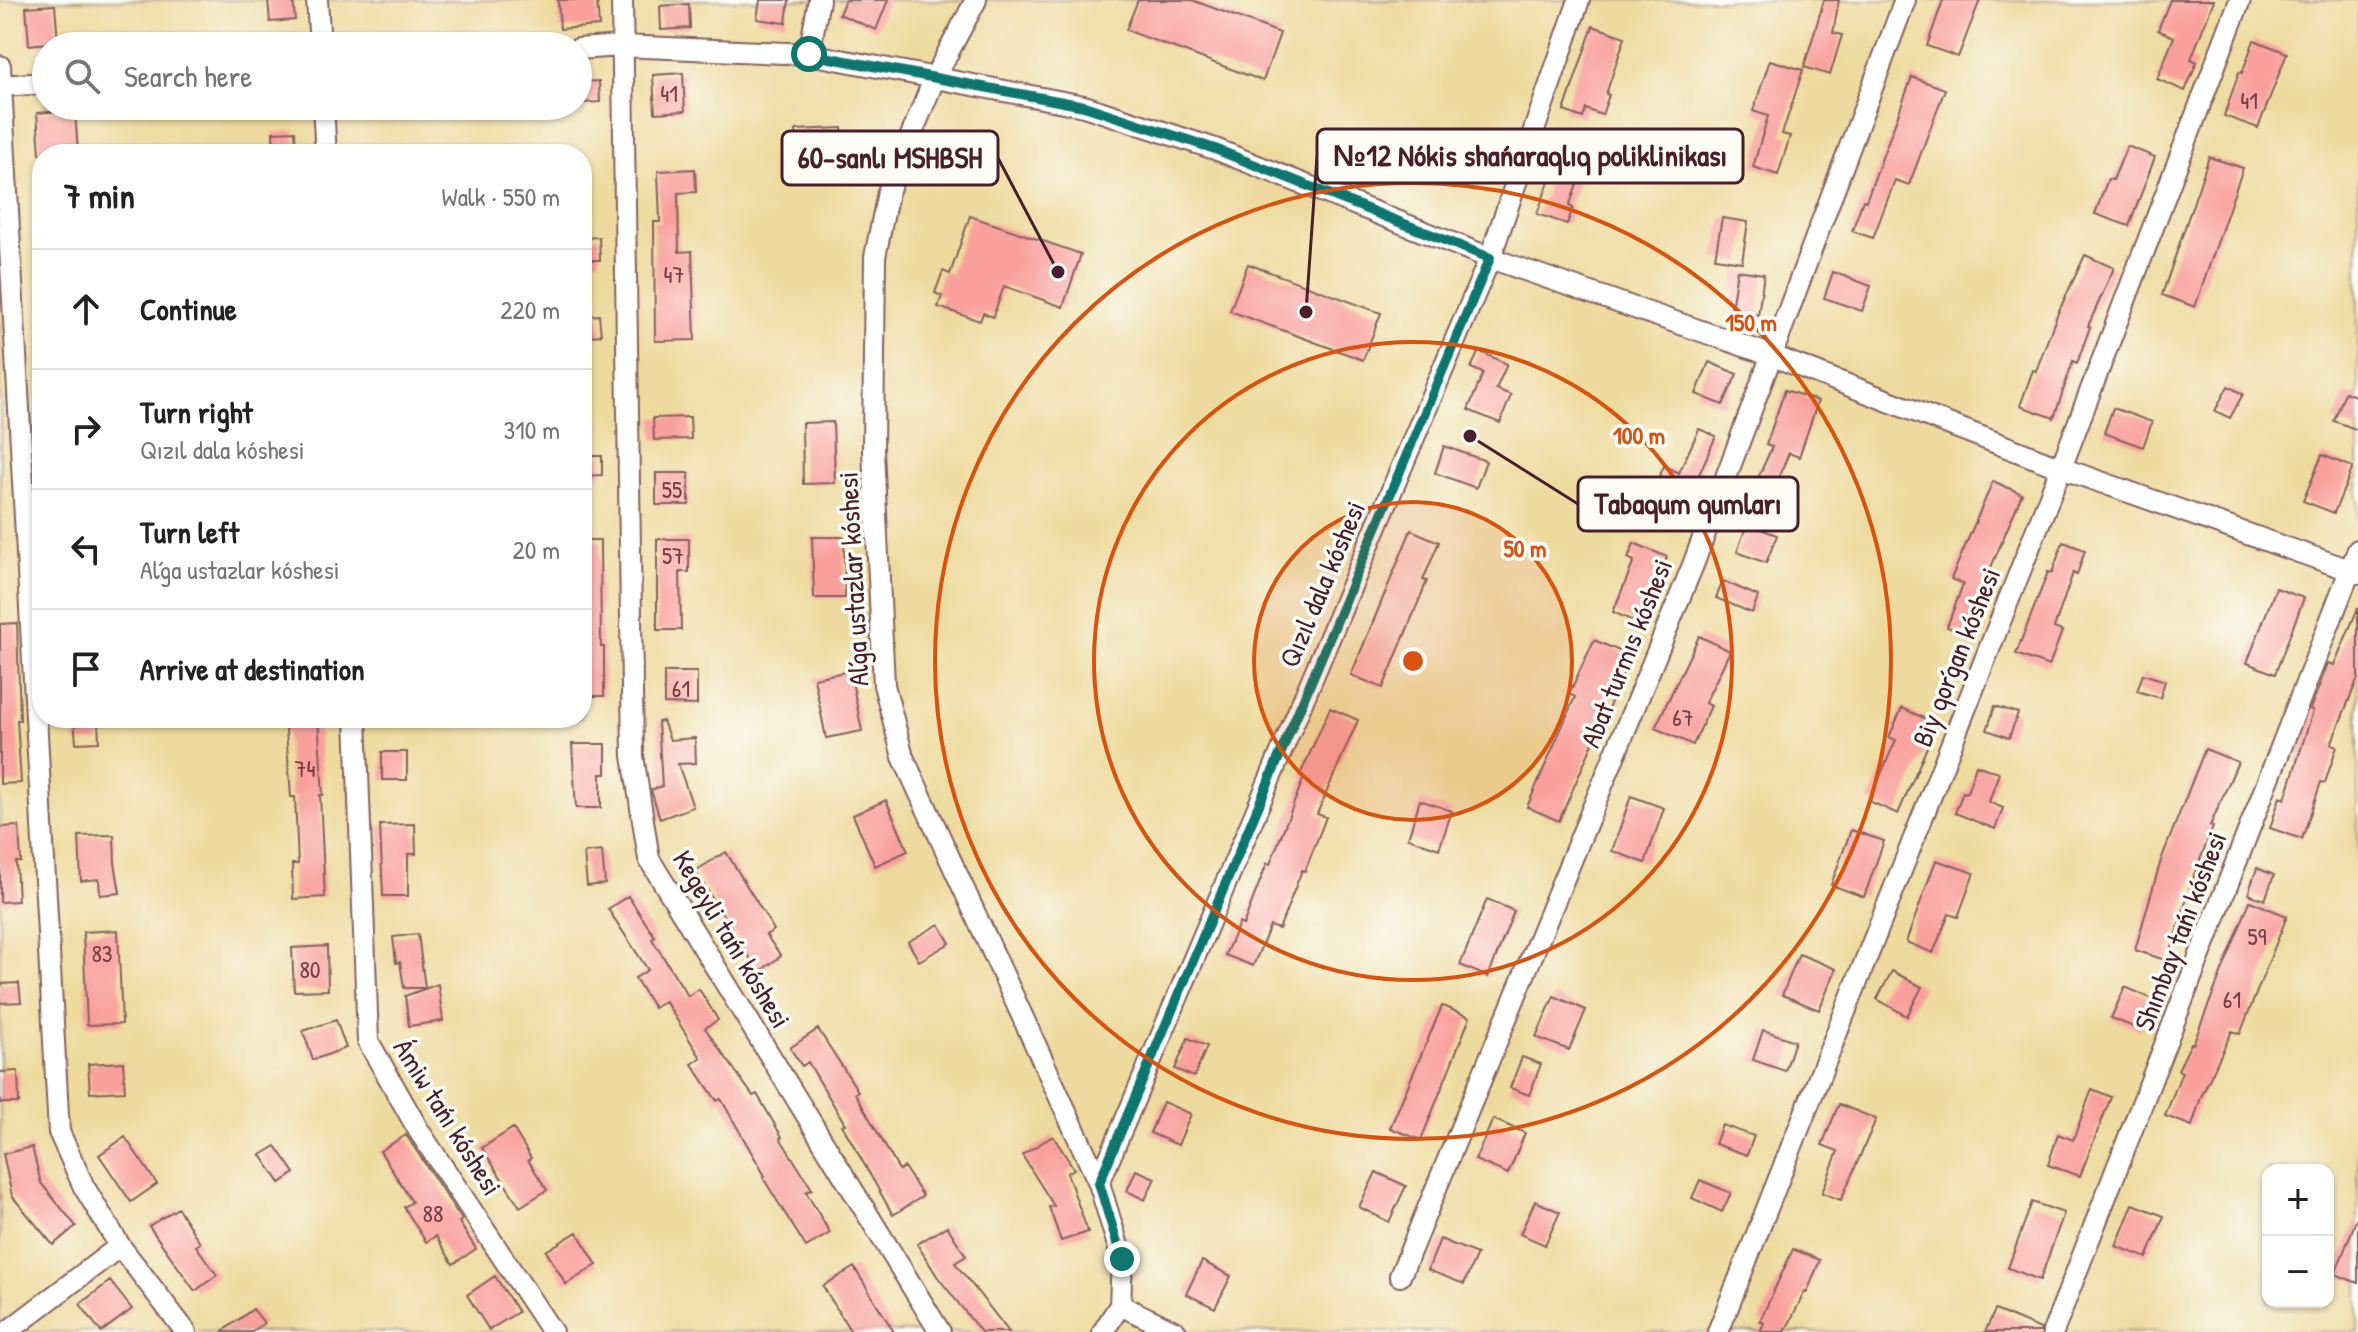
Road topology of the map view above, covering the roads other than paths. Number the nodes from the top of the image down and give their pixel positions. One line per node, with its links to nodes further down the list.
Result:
1 (317, 0): 8 (street)
2 (622, 0): 9 (street, Kegeyli tańı kóshesi)
3 (819, 0): 11 (street)
4 (976, 0): 12 (street, Alǵa ustazlar kóshesi)
5 (1579, 0): 17 (street, Qızıl dala kóshesi)
6 (1905, 0): 18 (street, Abat turmıs kóshesi)
7 (2240, 0): 19 (street, Biy qorǵan kóshesi)
8 (319, 32)
9 (621, 46): 10 (street); 11 (street); 32 (street, Kegeyli tańı kóshesi)
10 (592, 48)
11 (809, 54): 12 (street)
12 (935, 77): 17 (street); 25 (street, Alǵa ustazlar kóshesi)
13 (1, 79): 14 (street); 22 (street)
14 (32, 82)
15 (324, 120): 16 (street)
16 (325, 144)
17 (1490, 258): 18 (street); 25 (street, Qızıl dala kóshesi)
18 (1773, 356): 19 (street); 27 (street, Abat turmıs kóshesi)
19 (2061, 468): 21 (street); 35 (street, Biy qorǵan kóshesi)
20 (2358, 550): 21 (street, Shımbay tańı kóshesi)
21 (2354, 572): 36 (street, Shımbay tańı kóshesi)
22 (32, 642)
23 (37, 728): 26 (street)
24 (356, 728): 31 (street, Ámiw tańı kóshesi)
25 (1099, 1183): 28 (street, Alǵa ustazlar kóshesi)
26 (120, 1246): 29 (street); 30 (street)
27 (1400, 1276)
28 (1120, 1305): 33 (street); 34 (street)
29 (7, 1332)
30 (186, 1332)
31 (552, 1332)
32 (940, 1332)
33 (1103, 1332)
34 (1176, 1332)
35 (1718, 1332)
36 (2053, 1332)

